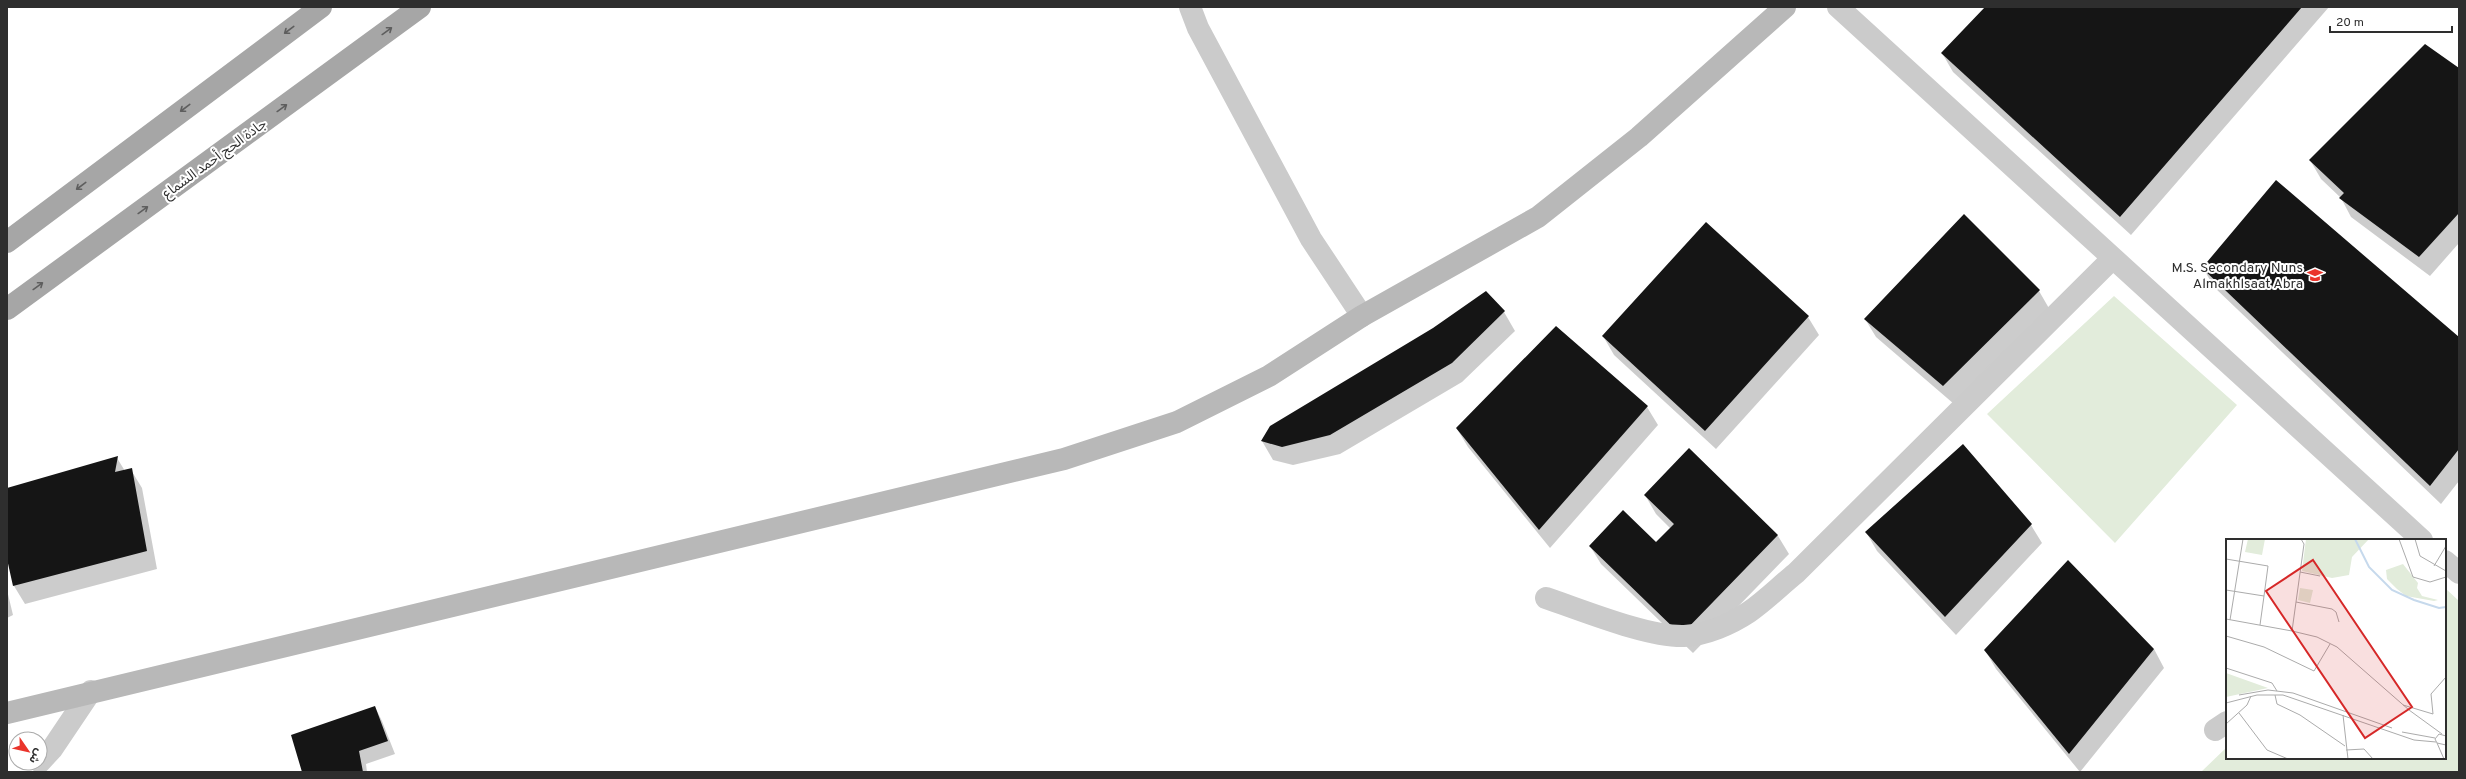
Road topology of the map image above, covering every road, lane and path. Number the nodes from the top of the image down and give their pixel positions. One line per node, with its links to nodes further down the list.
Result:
1 (321, 7): 6 (main road, one-way to 6)
2 (420, 7): 8 (main road, جادة الحج أحمد الشماع, one-way to 2)
3 (1190, 7): 9 (street)
4 (1785, 7): 9 (main road)
5 (1838, 7): 7 (street)
6 (7, 242)
7 (2113, 258): 10 (street); 13 (street)
8 (7, 310)
9 (1362, 316): 14 (main road)
10 (2419, 539)
11 (2446, 561): 12 (street)
12 (2459, 573)
13 (1546, 598)
14 (91, 691): 15 (main road); 16 (street)
15 (7, 712)
16 (48, 753)

